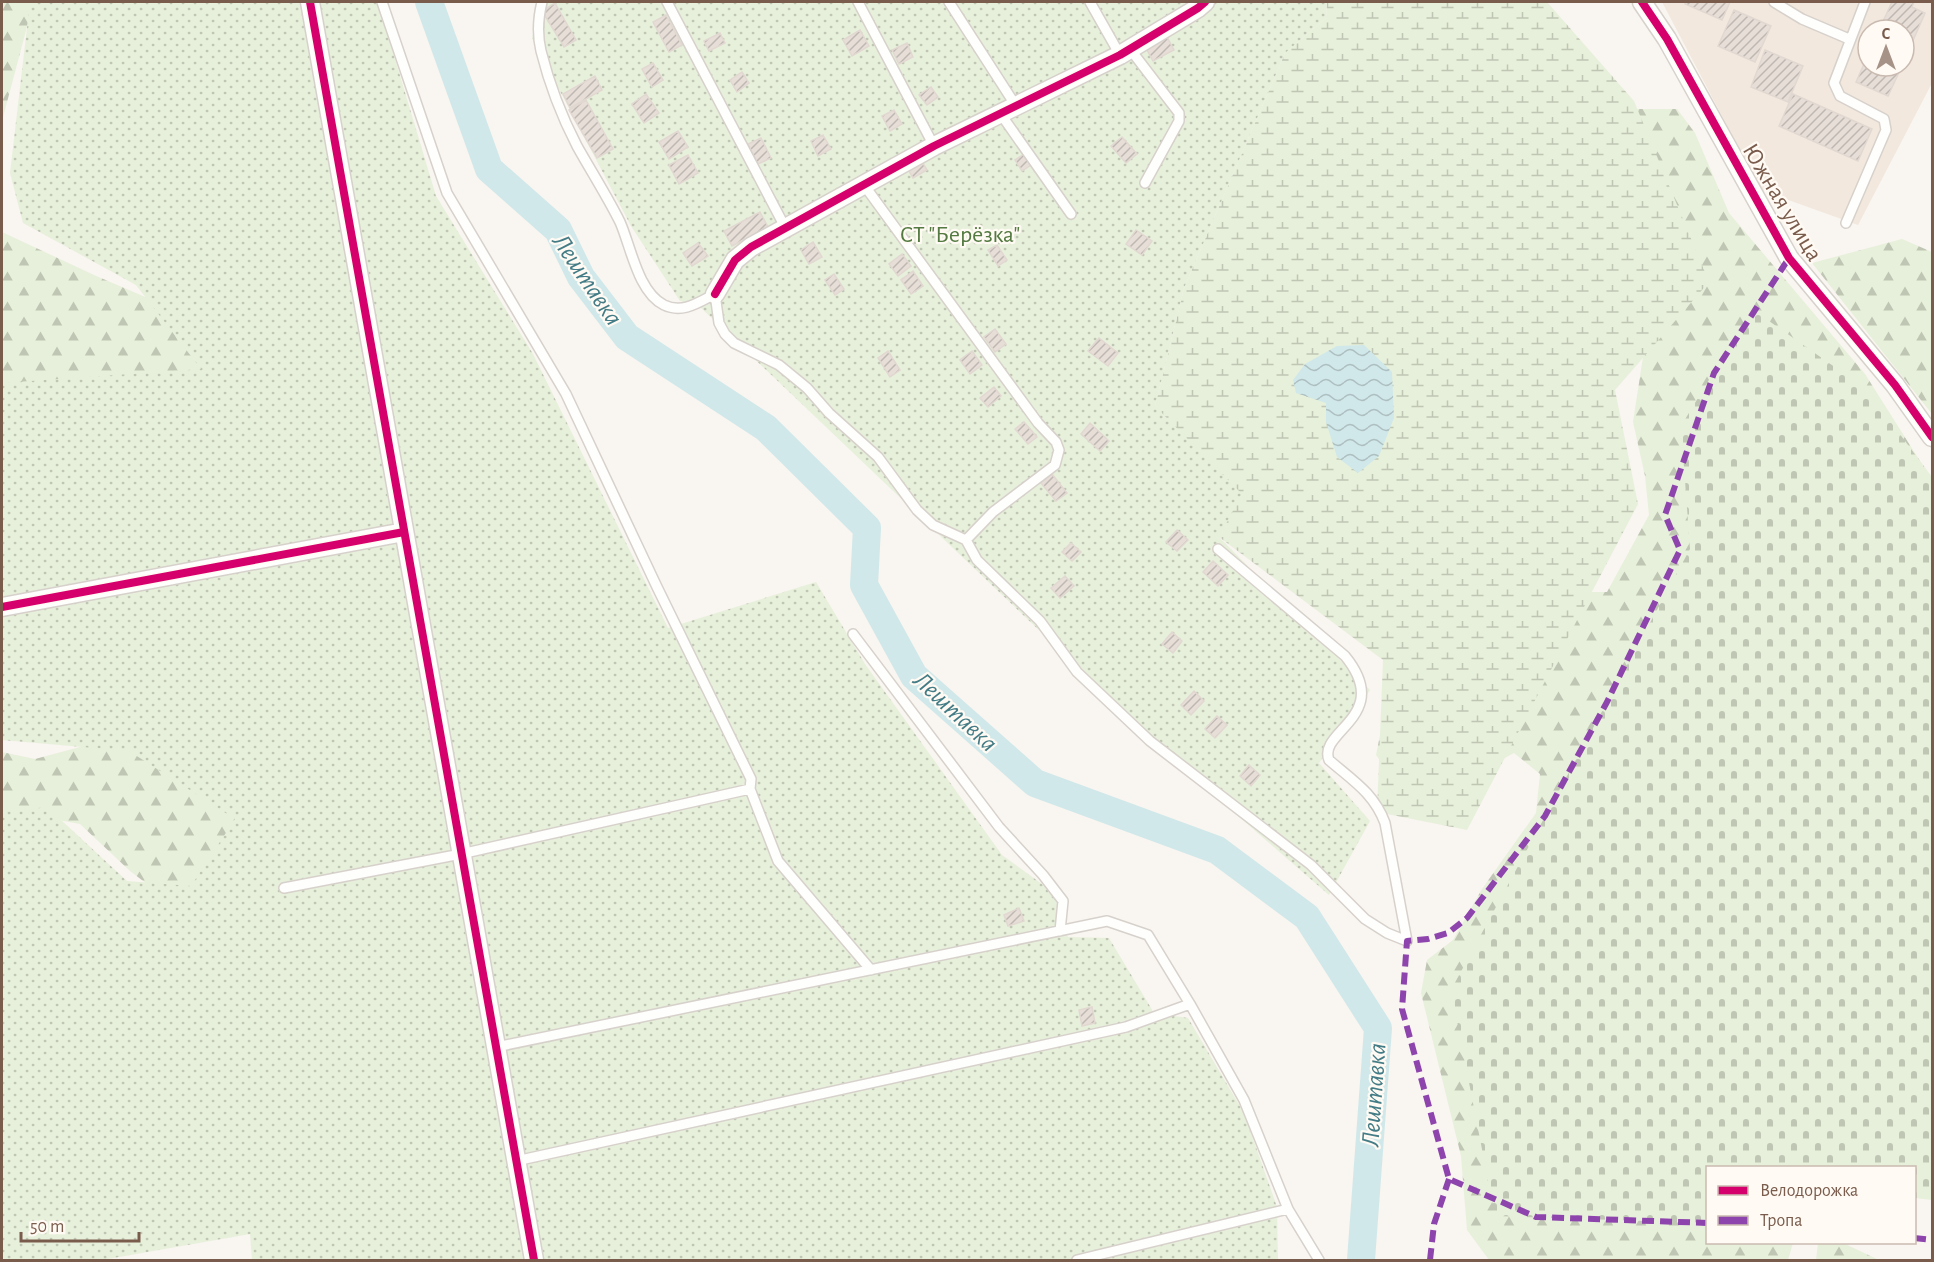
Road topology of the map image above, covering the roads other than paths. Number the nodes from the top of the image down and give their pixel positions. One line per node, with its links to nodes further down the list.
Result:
1 (310, 2): 23 (street)
2 (382, 2): 28 (lane)
3 (542, 2): 21 (lane)
4 (667, 2): 20 (lane)
5 (858, 2): 15 (lane)
6 (949, 2): 14 (lane)
7 (1090, 2): 13 (lane)
8 (1205, 2): 13 (street)
9 (1642, 2): 22 (street, Южная улица)
10 (1774, 2): 12 (lane)
11 (1865, 2): 12 (lane)
12 (1850, 39): 19 (lane)
13 (1125, 52): 14 (street); 16 (lane)
14 (1008, 110): 15 (street); 18 (lane)
15 (934, 146): 17 (street)
16 (1145, 183)
17 (864, 185): 20 (street); 24 (lane)
18 (1071, 214)
19 (1846, 223)
20 (786, 229): 21 (street)
21 (715, 294): 24 (lane)
22 (1932, 437)
23 (404, 532): 26 (street); 29 (street)
24 (966, 540): 25 (lane)
25 (1218, 549)
26 (2, 607)
27 (853, 634): 31 (lane)
28 (750, 789): 29 (lane); 32 (lane)
29 (461, 854): 30 (lane); 34 (street)
30 (284, 888)
31 (1060, 931): 32 (lane); 33 (lane)
32 (871, 970): 34 (lane)
33 (1190, 1004): 35 (lane); 36 (lane)
34 (496, 1047): 35 (street)
35 (516, 1161): 37 (street)
36 (1288, 1209): 38 (lane); 39 (lane)
37 (534, 1260)
38 (1077, 1260)
39 (1319, 1260)

